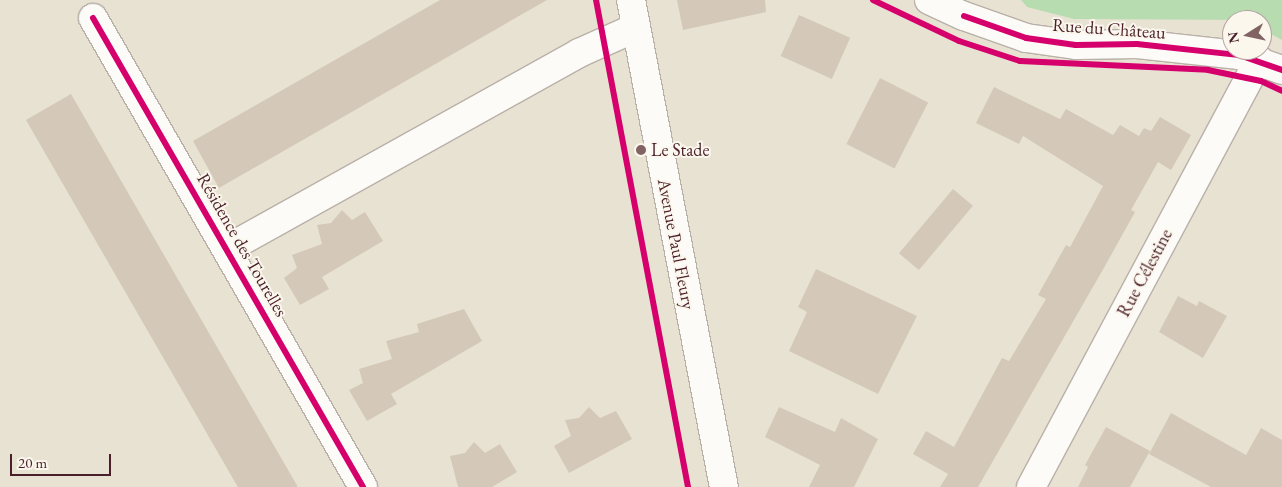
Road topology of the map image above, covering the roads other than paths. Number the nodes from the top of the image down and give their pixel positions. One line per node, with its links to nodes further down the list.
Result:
1 (631, 0): 5 (street, Avenue Paul Fleury)
2 (929, 0): 3 (street, Rue du Château)
3 (966, 8): 6 (street, Rue du Château)
4 (92, 18): 7 (street, Résidence des Tourelles)
5 (635, 28): 7 (street, Résidence des Tourelles); 9 (street, Avenue Paul Fleury)
6 (1271, 65): 10 (street, Rue Célestine)
7 (227, 249): 8 (street, Résidence des Tourelles)
8 (363, 487)
9 (724, 487)
10 (1031, 487)

